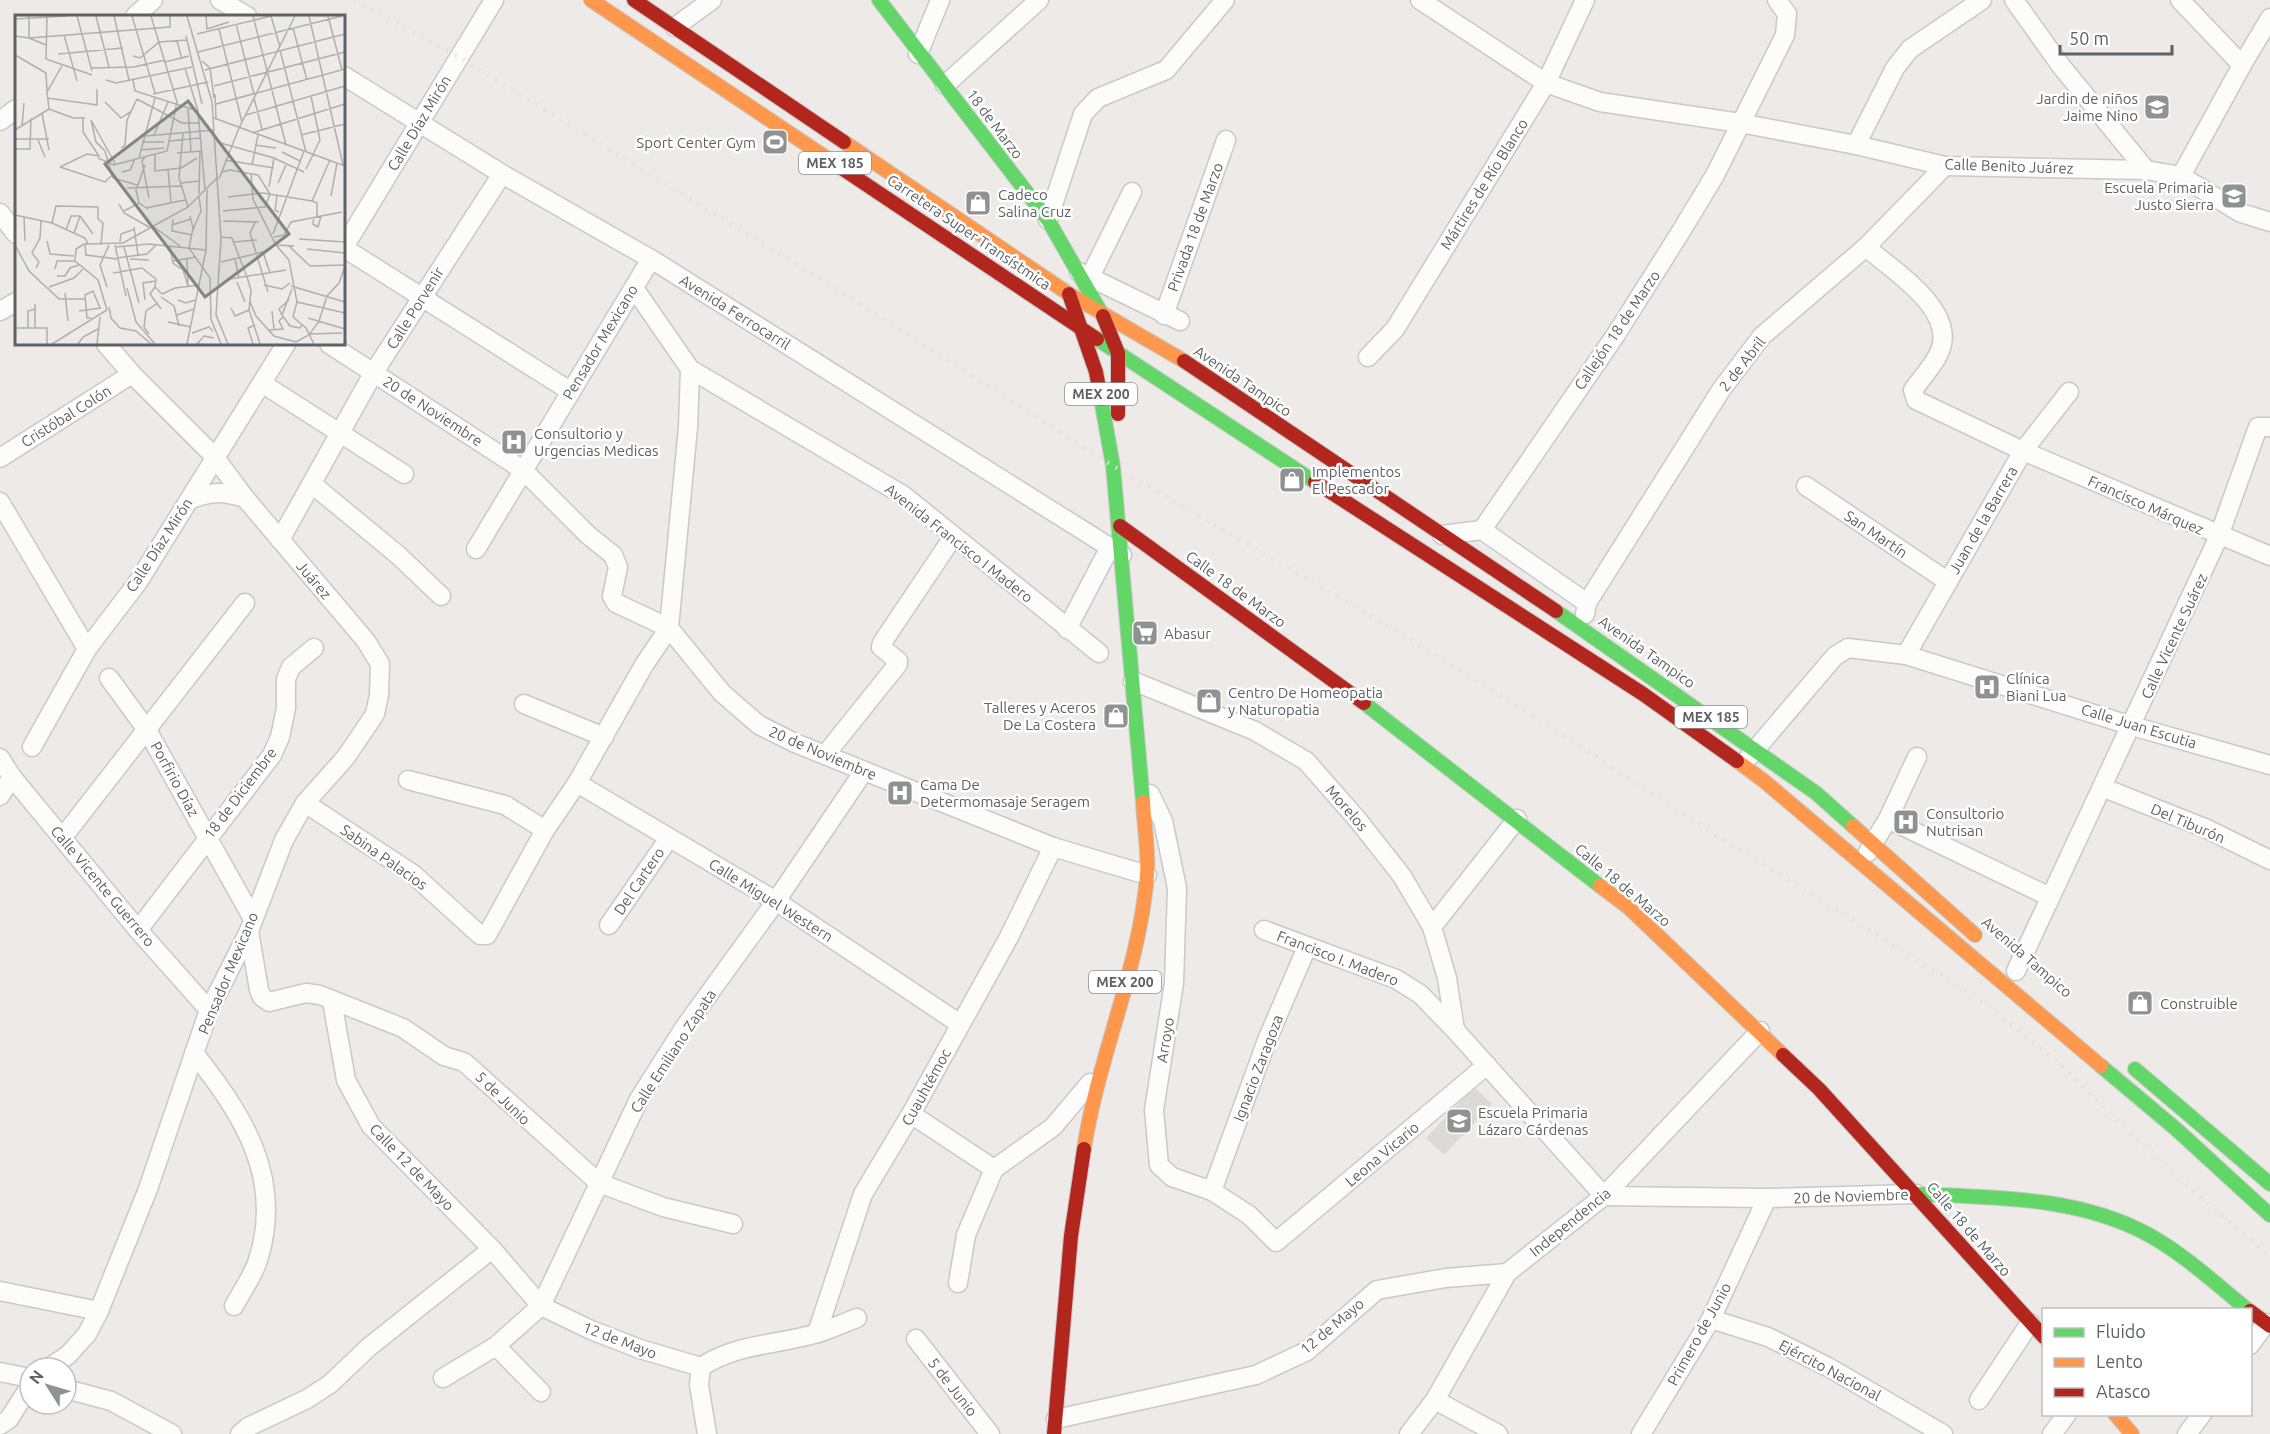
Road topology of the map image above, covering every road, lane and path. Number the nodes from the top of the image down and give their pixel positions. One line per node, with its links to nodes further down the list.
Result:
1 (153, 0): 17 (street)
2 (220, 0): 18 (street)
3 (494, 0): 30 (street, Calle Díaz Mirón)
4 (591, 0): 27 (main road, Carretera Super Transístmica / MEX 185)
5 (634, 0): 20 (main road, Carretera Super Transístmica / MEX 185)
6 (712, 0): 20 (street)
7 (879, 0): 21 (main road, 18 de Marzo)
8 (940, 0): 21 (street)
9 (1039, 0): 26 (street)
10 (1226, 0): 40 (street)
11 (1420, 0): 25 (street, Calle Benito Juárez)
12 (1585, 0): 25 (street, Mártires de Río Blanco)
13 (1778, 0): 31 (street)
14 (1982, 0): 33 (street)
15 (2014, 0): 35 (street)
16 (2180, 0): 22 (street)
17 (136, 15)
18 (245, 15)
19 (2270, 18): 22 (street)
20 (675, 27): 23 (main road, Carretera Super Transístmica / MEX 185)
21 (918, 54): 26 (main road, 18 de Marzo)
22 (2242, 65): 37 (street)
23 (736, 70): 27 (main road); 49 (main road, Carretera Super Transístmica / MEX 185)
24 (345, 77): 30 (street, Avenida Ferrocarril)
25 (1546, 83): 31 (street, Calle Benito Juárez); 59 (street, Mártires de Río Blanco)
26 (945, 85): 40 (main road, 18 de Marzo)
27 (724, 89): 54 (main road, Carretera Super Transístmica / MEX 185)
28 (15, 110): 29 (street)
29 (0, 120)
30 (419, 123): 36 (street, Avenida Ferrocarril); 43 (street, Calle Díaz Mirón)
31 (1740, 123): 33 (street, Calle Benito Juárez); 80 (street, Callejón 18 de Marzo)
32 (1226, 140): 47 (street, Privada 18 de Marzo)
33 (1856, 145): 34 (street, Calle Benito Juárez)
34 (1945, 166): 35 (street, Calle Benito Juárez); 44 (street, 2 de Abril)
35 (2146, 170): 37 (street, Calle Benito Juárez)
36 (502, 174): 46 (street, Avenida Ferrocarril); 50 (street, Calle Porvenir)
37 (2181, 177): 41 (street, Calle Benito Juárez)
38 (1132, 192): 47 (street)
39 (0, 213): 42 (street)
40 (1048, 220): 47 (main road, 18 de Marzo)
41 (2270, 222)
42 (15, 233)
43 (345, 246)
44 (1866, 247): 68 (street, Francisco Márquez); 91 (street, 2 de Abril)
45 (345, 249): 50 (street)
46 (651, 259): 48 (street, Pensador Mexicano); 86 (street, Avenida Ferrocarril)
47 (1084, 274): 49 (main road); 53 (main road, 18 de Marzo)
48 (634, 288): 60 (street); 64 (street, Pensador Mexicano)
49 (1068, 294): 53 (main road, Carretera Super Transístmica / MEX 185); 54 (main road, MEX 200)
50 (422, 296): 61 (street, Calle Porvenir); 64 (street)
51 (15, 303): 52 (street)
52 (0, 311)
53 (1103, 316): 58 (main road, MEX 200); 81 (main road, Avenida Tampico / MEX 185)
54 (1079, 325): 58 (main road, Carretera Super Transístmica / MEX 185); 71 (main road, MEX 200)
55 (107, 345): 62 (street, Juárez)
56 (285, 345): 63 (street, Calle Díaz Mirón)
57 (331, 345): 61 (street, 20 de Noviembre)
58 (1118, 353): 71 (main road, MEX 200); 111 (main road, MEX 185)
59 (1368, 357)
60 (690, 369): 83 (street, Avenida Francisco I Madero); 93 (street)
61 (374, 372): 67 (street, Calle Porvenir); 72 (street, 20 de Noviembre)
62 (132, 374): 69 (street, Juárez); 70 (street, Cristóbal Colón)
63 (262, 384): 67 (street); 69 (street, Calle Díaz Mirón)
64 (570, 392): 72 (street, Pensador Mexicano)
65 (2069, 392): 68 (street, Juan de la Barrera)
66 (2264, 427): 82 (street, Calle Vicente Suárez)
67 (339, 432): 73 (street); 74 (street, Calle Porvenir)
68 (2023, 451): 82 (street, Francisco Márquez); 88 (street, Juan de la Barrera)
69 (214, 456): 76 (street, Juárez); 77 (street, Calle Díaz Mirón)
70 (0, 458)
71 (1113, 466): 79 (main road, MEX 200)
72 (523, 470): 85 (street, Pensador Mexicano); 93 (street, 20 de Noviembre)
73 (404, 474)
74 (312, 484): 84 (street, Calle Porvenir); 89 (street)
75 (1806, 486): 88 (street, San Martín)
76 (246, 498): 77 (street); 84 (street, Juárez)
77 (189, 501): 96 (street, Calle Díaz Mirón)
78 (0, 502): 96 (street)
79 (1120, 526): 86 (main road, MEX 200); 121 (main road, Calle 18 de Marzo)
80 (1482, 530): 81 (street); 91 (street)
81 (1441, 535): 92 (main road, Avenida Tampico / MEX 185)
82 (2219, 536): 87 (street, Francisco Márquez); 103 (street, Calle Vicente Suárez)
83 (953, 537): 94 (street, Avenida Francisco I Madero); 108 (street)
84 (280, 540): 99 (street, Juárez)
85 (476, 549)
86 (1116, 551): 94 (street); 101 (main road, MEX 200)
87 (2270, 556)
88 (1947, 581): 98 (street, Juan de la Barrera)
89 (441, 596)
90 (245, 603): 104 (street)
91 (1587, 603): 92 (street)
92 (1582, 627): 107 (main road, Avenida Tampico / MEX 185)
93 (669, 628): 105 (street); 108 (street, 20 de Noviembre)
94 (1067, 629): 97 (street, Avenida Francisco I Madero)
95 (314, 648): 125 (street, 18 de Diciembre)
96 (87, 649): 106 (street, Calle Díaz Mirón)
97 (1099, 653)
98 (1906, 655): 103 (street, Calle Juan Escutia); 107 (street, Calle Juan Escutia)
99 (380, 664): 120 (street, Pensador Mexicano)
100 (108, 678): 104 (street, Porfirio Díaz)
101 (1133, 681): 115 (main road, MEX 200); 136 (street, Morelos)
102 (524, 704): 105 (street)
103 (2132, 726): 112 (street, Calle Juan Escutia); 118 (street, Calle Vicente Suárez)
104 (147, 730): 124 (street); 125 (street, Porfirio Díaz)
105 (604, 737): 117 (street)
106 (32, 747)
107 (1756, 748): 111 (street, Calle Juan Escutia); 127 (main road, Avenida Tampico / MEX 185)
108 (825, 755): 113 (street, 20 de Noviembre)
109 (1917, 757): 122 (street)
110 (0, 758): 114 (street, Calle Vicente Guerrero)
111 (1742, 765): 130 (main road, MEX 185)
112 (2270, 765)
113 (864, 771): 128 (street, 20 de Noviembre); 133 (street, Calle Emiliano Zapata)
114 (12, 777): 119 (street); 124 (street, Calle Vicente Guerrero)
115 (1142, 777): 131 (main road, MEX 200); 155 (street, Arroyo)
116 (408, 780): 123 (street)
117 (577, 783): 123 (street); 126 (street, Calle Miguel Western)
118 (2104, 789): 129 (street, Del Tiburón); 132 (street, Calle Vicente Suárez)
119 (0, 796)
120 (305, 803): 123 (street, Sabina Palacios); 134 (street, Pensador Mexicano)
121 (1517, 819): 136 (street); 146 (main road, Calle 18 de Marzo)
122 (1888, 819): 127 (street); 132 (street)
123 (545, 830)
124 (63, 837): 137 (street, Calle Vicente Guerrero)
125 (207, 837): 134 (street, Porfirio Díaz); 137 (street, 18 de Diciembre)
126 (669, 838): 133 (street, Calle Miguel Western); 135 (street, Del Cartero)
127 (1874, 843): 130 (street); 140 (main road, Avenida Tampico / MEX 185)
128 (1053, 848): 131 (street, 20 de Noviembre); 144 (street, Cuauhtémoc)
129 (2270, 860)
130 (1861, 863): 159 (main road, MEX 185)
131 (1147, 875): 149 (main road, MEX 200)
132 (2050, 897): 141 (street, Calle Vicente Suárez)
133 (776, 901): 144 (street, Calle Miguel Western); 153 (street, Calle Emiliano Zapata)
134 (250, 924): 142 (street, 5 de Junio); 143 (street, Pensador Mexicano)
135 (609, 925)
136 (1431, 927): 145 (street, Morelos)
137 (138, 930): 143 (street, Calle Vicente Guerrero)
138 (1264, 930): 139 (street, Francisco I. Madero)
139 (1307, 947): 145 (street, Francisco I. Madero); 155 (street, Ignacio Zaragoza)
140 (1989, 947)
141 (2016, 971)
142 (332, 1001): 153 (street, 5 de Junio); 162 (street, Calle 12 de Mayo)
143 (209, 1010): 147 (street, Pensador Mexicano)
144 (960, 1024): 151 (street, Cuauhtémoc)
145 (1455, 1030): 150 (street, Francisco I. Madero)
146 (1760, 1031): 156 (main road, Calle 18 de Marzo); 157 (street, Independencia)
147 (194, 1053): 166 (street); 169 (street, Pensador Mexicano)
148 (2125, 1061): 154 (main road)
149 (1102, 1064): 152 (street); 193 (main road, MEX 200)
150 (1487, 1065): 157 (street); 161 (street, Leona Vicario)
151 (911, 1113): 152 (street); 175 (street, Cuauhtémoc)
152 (994, 1168): 164 (street)
153 (598, 1183): 160 (street, 5 de Junio); 167 (street, Calle Emiliano Zapata)
154 (2270, 1184)
155 (1212, 1191): 161 (street, Arroyo)
156 (1916, 1194): 158 (street, 20 de Noviembre); 168 (main road, 20 de Noviembre); 173 (main road, Calle 18 de Marzo)
157 (1604, 1197): 158 (street, 20 de Noviembre); 163 (street, Independencia)
158 (1767, 1198): 172 (street, Primero de Junio)
159 (2270, 1215)
160 (733, 1224)
161 (1276, 1242)
162 (492, 1249): 167 (street, Calle 12 de Mayo); 195 (street)
163 (1507, 1273): 187 (street, Independencia); 193 (street, 12 de Mayo)
164 (958, 1282)
165 (0, 1291): 169 (street)
166 (234, 1306)
167 (541, 1306): 179 (street, Calle Emiliano Zapata); 181 (street, 12 de Mayo)
168 (2246, 1308)
169 (99, 1311): 180 (street, Pensador Mexicano)
170 (2252, 1312): 174 (main road, 20 de Noviembre)
171 (857, 1318): 175 (street)
172 (1711, 1319): 200 (street, Primero de Junio); 201 (street, Ejército Nacional)
173 (2030, 1323): 176 (main road, Calle 18 de Marzo); 188 (street)
174 (2268, 1324): 178 (street)
175 (817, 1333): 181 (street)
176 (2042, 1336)
177 (916, 1340): 197 (street, 5 de Junio)
178 (2252, 1343)
179 (496, 1346): 184 (street, Calle Emiliano Zapata); 186 (street)
180 (67, 1356)
181 (701, 1367): 196 (street)
182 (0, 1372): 183 (street)
183 (18, 1376)
184 (443, 1378)
185 (78, 1392): 194 (street)
186 (541, 1392)
187 (1435, 1400): 198 (street, Independencia); 199 (street)
188 (1979, 1400)
189 (18, 1405): 192 (street)
190 (2066, 1416): 202 (street)
191 (2117, 1416): 203 (main road)
192 (0, 1425)
193 (1055, 1427)
194 (172, 1434)
195 (240, 1434)
196 (706, 1434)
197 (990, 1434)
198 (1409, 1434)
199 (1498, 1434)
200 (1641, 1434)
201 (1943, 1434)
202 (2052, 1434)
203 (2132, 1434)

